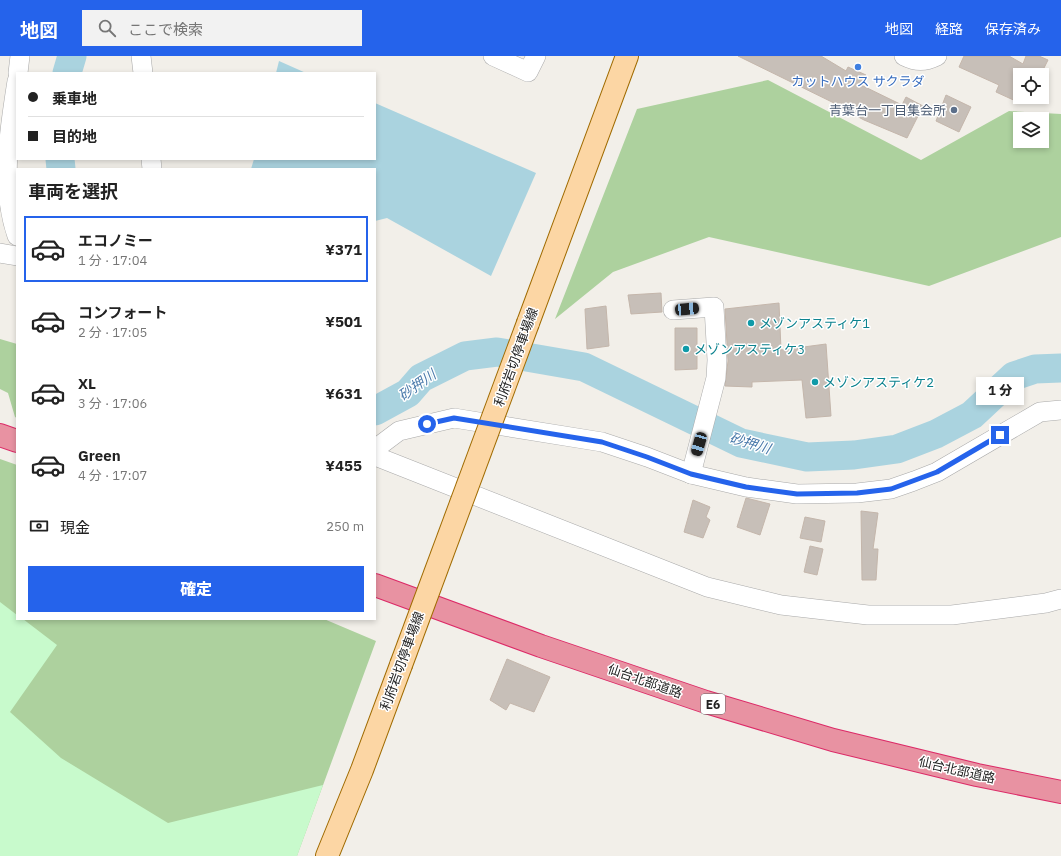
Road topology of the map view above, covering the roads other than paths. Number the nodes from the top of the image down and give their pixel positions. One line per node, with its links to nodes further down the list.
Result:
1 (20, 56): 8 (street)
2 (141, 56): 9 (street)
3 (493, 56): 4 (street)
4 (536, 56)
5 (627, 56): 23 (main road, 利府岩切停車場線, bridge)
6 (904, 56): 7 (street)
7 (937, 56)
8 (18, 72)
9 (143, 72)
10 (16, 87): 11 (street)
11 (16, 233)
12 (0, 253): 13 (street)
13 (16, 256)
14 (673, 310): 20 (street)
15 (1061, 410): 20 (street)
16 (0, 434): 17 (highway)
17 (16, 441)
18 (376, 448): 20 (street)
19 (376, 456): 22 (street)
20 (691, 474)
21 (376, 585): 24 (highway, 仙台北部道路 / E6)
22 (1061, 599)
23 (362, 770): 25 (main road, 利府岩切停車場線); 26 (main road, 利府岩切停車場線)
24 (1061, 792)
25 (327, 856)
26 (340, 856)

